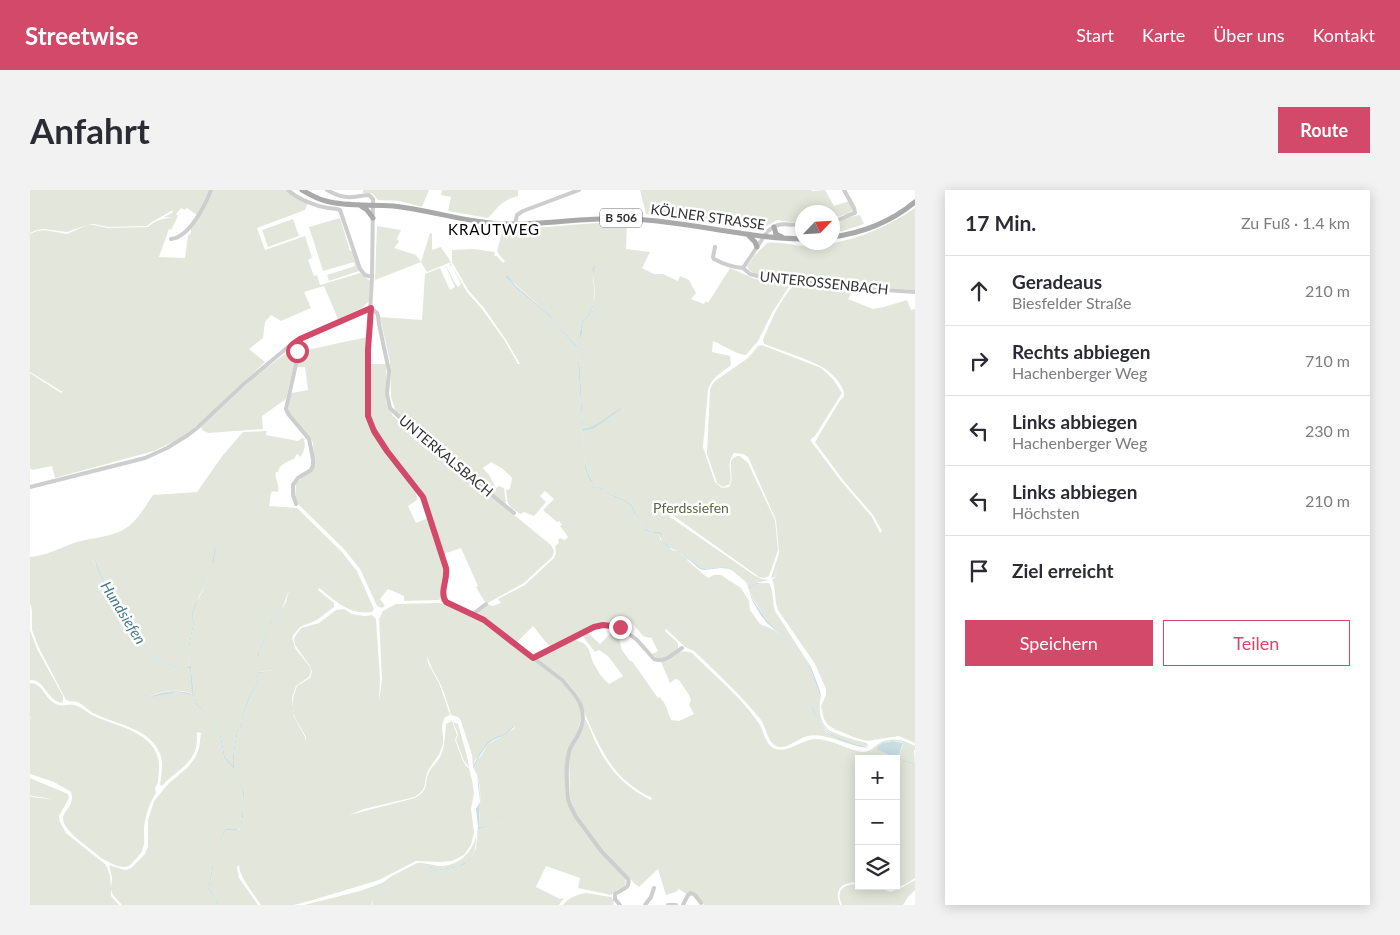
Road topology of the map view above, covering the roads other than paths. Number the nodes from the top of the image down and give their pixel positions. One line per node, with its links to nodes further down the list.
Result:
1 (211, 190): 19 (street)
2 (288, 190): 24 (street)
3 (302, 190): 8 (main road, KÖLNER STRASSE / B 506)
4 (327, 190): 9 (street, KÖLNER STRASSE)
5 (579, 190): 12 (street)
6 (844, 190): 11 (street)
7 (915, 202): 16 (main road)
8 (358, 204): 9 (main road, KÖLNER STRASSE / B 506); 10 (main road)
9 (373, 205): 10 (street); 12 (main road, KÖLNER STRASSE / B 506)
10 (373, 218): 24 (street)
11 (840, 219)
12 (515, 224): 15 (main road, KÖLNER STRASSE / B 506)
13 (795, 226): 14 (street)
14 (774, 227): 17 (street, UNTEROSSENBACH); 18 (main road)
15 (748, 234): 17 (main road, KÖLNER STRASSE / B 506); 22 (main road)
16 (840, 235)
17 (764, 236): 18 (main road, KÖLNER STRASSE / B 506); 22 (street, UNTEROSSENBACH)
18 (782, 238): 20 (main road, KÖLNER STRASSE / B 506)
19 (171, 239)
20 (795, 239)
21 (715, 247): 23 (street)
22 (757, 247): 23 (street, UNTEROSSENBACH)
23 (743, 268): 25 (street, UNTEROSSENBACH)
24 (372, 277): 26 (street)
25 (915, 292)
26 (371, 308): 27 (street); 30 (street, UNTERKALSBACH); 32 (street)
27 (293, 344): 28 (street); 29 (street)
28 (30, 487)
29 (296, 504)
30 (514, 513)
31 (486, 604): 32 (street)
32 (473, 614): 34 (street)
33 (682, 648): 34 (street)
34 (533, 658): 37 (street)
35 (654, 888): 38 (street)
36 (701, 903): 41 (street)
37 (620, 905)
38 (645, 905)
39 (668, 905): 40 (street)
40 (676, 905)
41 (683, 905)

